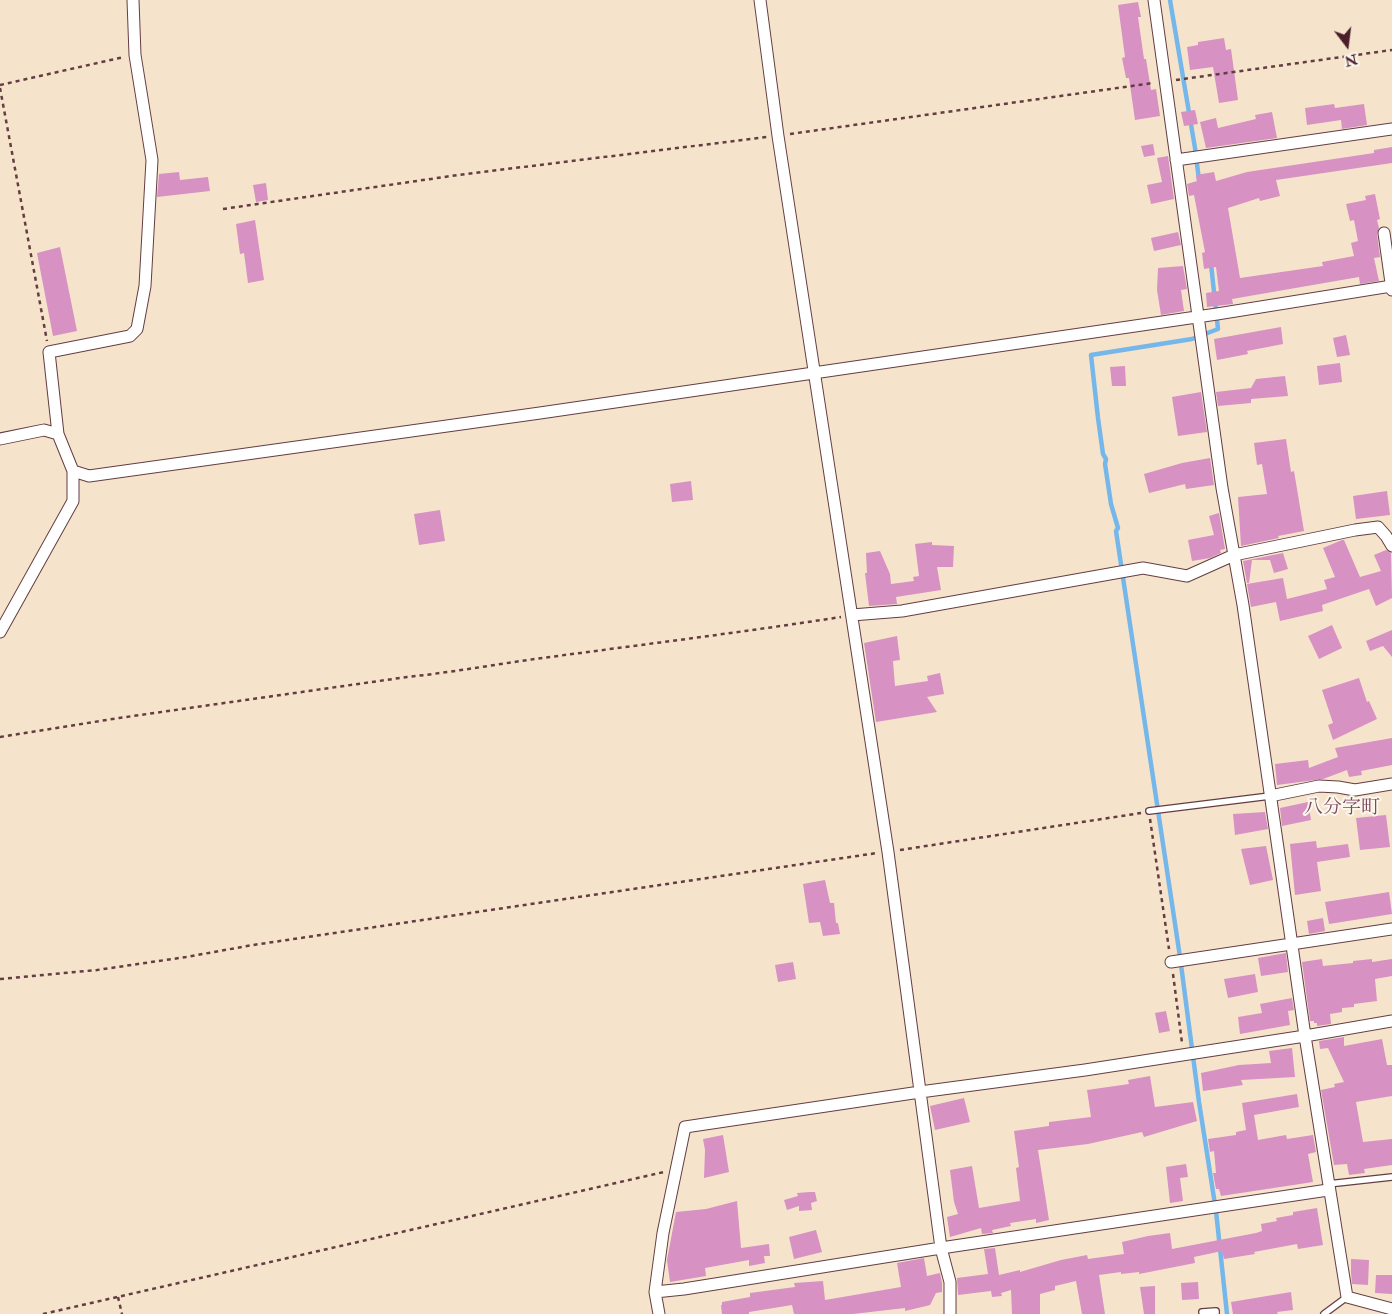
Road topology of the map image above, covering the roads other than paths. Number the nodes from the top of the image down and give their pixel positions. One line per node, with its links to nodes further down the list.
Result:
1 (133, 0): 11 (street)
2 (760, 0): 10 (street)
3 (1154, 0): 5 (street)
4 (1392, 129): 5 (street)
5 (1181, 159): 9 (street)
6 (1384, 233): 7 (street)
7 (1392, 286): 8 (street); 9 (street)
8 (1392, 290)
9 (1199, 316): 10 (street); 15 (street)
10 (815, 373): 13 (street); 16 (street)
11 (58, 434): 12 (street); 13 (street)
12 (0, 439)
13 (73, 471): 17 (street)
14 (1392, 546): 15 (street)
15 (1234, 555): 16 (street); 19 (street)
16 (852, 615): 26 (street)
17 (0, 632)
18 (1392, 784): 19 (street)
19 (1270, 796): 20 (lane); 22 (street)
20 (1149, 811)
21 (1392, 929): 22 (street)
22 (1292, 944): 23 (street); 25 (street)
23 (1171, 962)
24 (1392, 1021): 25 (street)
25 (1305, 1036): 26 (street); 28 (street)
26 (920, 1092): 29 (street); 30 (street)
27 (1392, 1177): 28 (lane)
28 (1328, 1187): 29 (street); 31 (street)
29 (941, 1248): 30 (street); 35 (street)
30 (655, 1292): 34 (street)
31 (1347, 1297): 32 (street); 37 (lane)
32 (1392, 1309)
33 (1202, 1312): 36 (lane)
34 (659, 1314)
35 (950, 1314)
36 (1216, 1314)
37 (1324, 1314)

